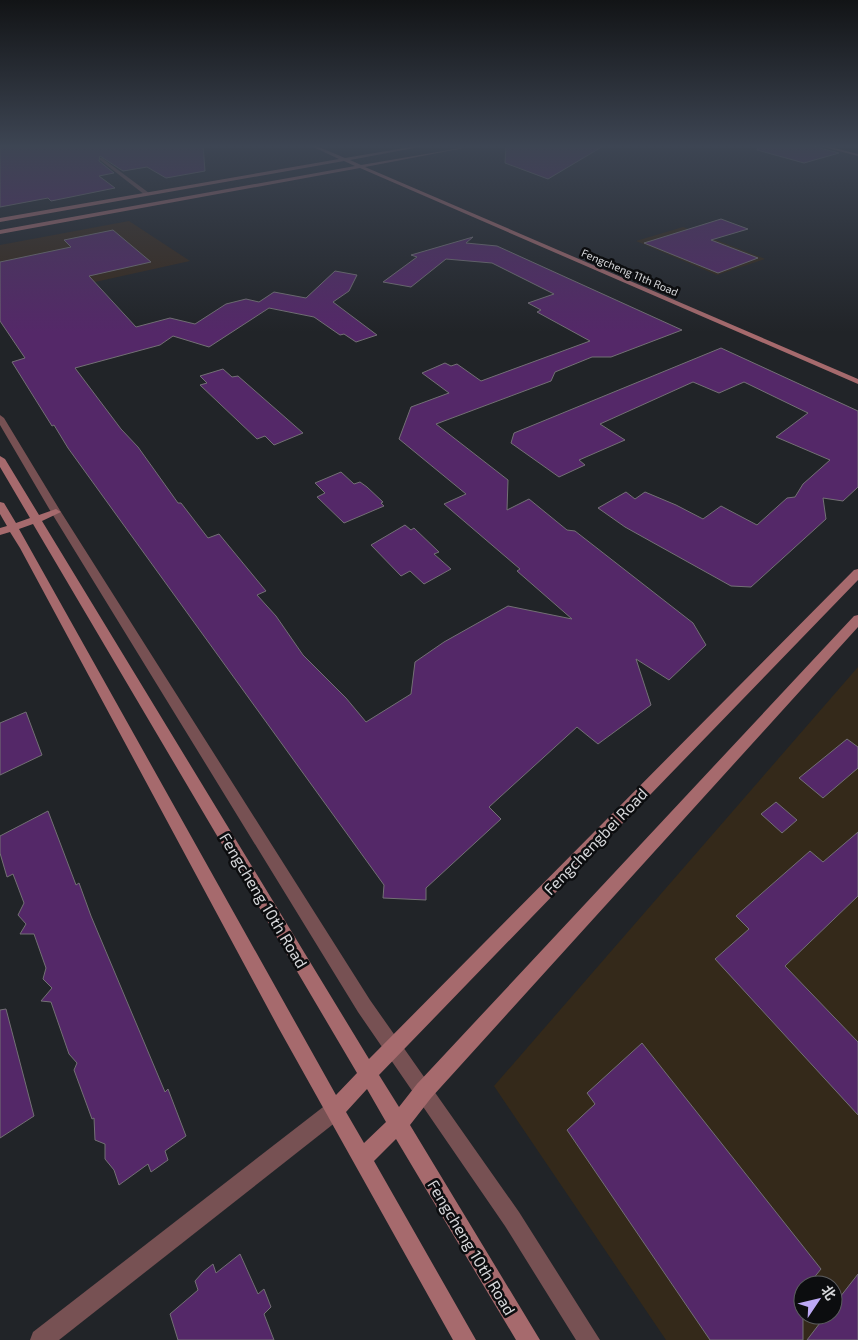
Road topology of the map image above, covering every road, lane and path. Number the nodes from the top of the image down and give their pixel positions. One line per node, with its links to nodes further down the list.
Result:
1 (70, 208): 4 (main road)
2 (133, 208): 5 (main road)
3 (456, 208): 6 (main road, Fengcheng 11th Road)
4 (0, 220)
5 (0, 232)
6 (858, 382)
7 (0, 418): 10 (street)
8 (0, 459): 11 (main road, Fengcheng 10th Road)
9 (0, 505): 12 (main road)
10 (56, 512): 11 (main road); 15 (street)
11 (36, 519): 12 (main road); 16 (main road, Fengcheng 10th Road)
12 (6, 530): 18 (main road)
13 (858, 574): 15 (main road, Fengchengbei Road)
14 (858, 619): 17 (main road)
15 (393, 1047): 16 (main road, Fengchengbei Road); 17 (street)
16 (368, 1074): 18 (main road, Fengchengbei Road); 19 (main road, Fengcheng 10th Road)
17 (424, 1091): 19 (main road); 24 (street)
18 (334, 1111): 20 (main road); 21 (street)
19 (398, 1124): 20 (main road); 23 (main road, Fengcheng 10th Road)
20 (362, 1159): 22 (main road)
21 (41, 1340)
22 (465, 1340)
23 (529, 1340)
24 (589, 1340)

